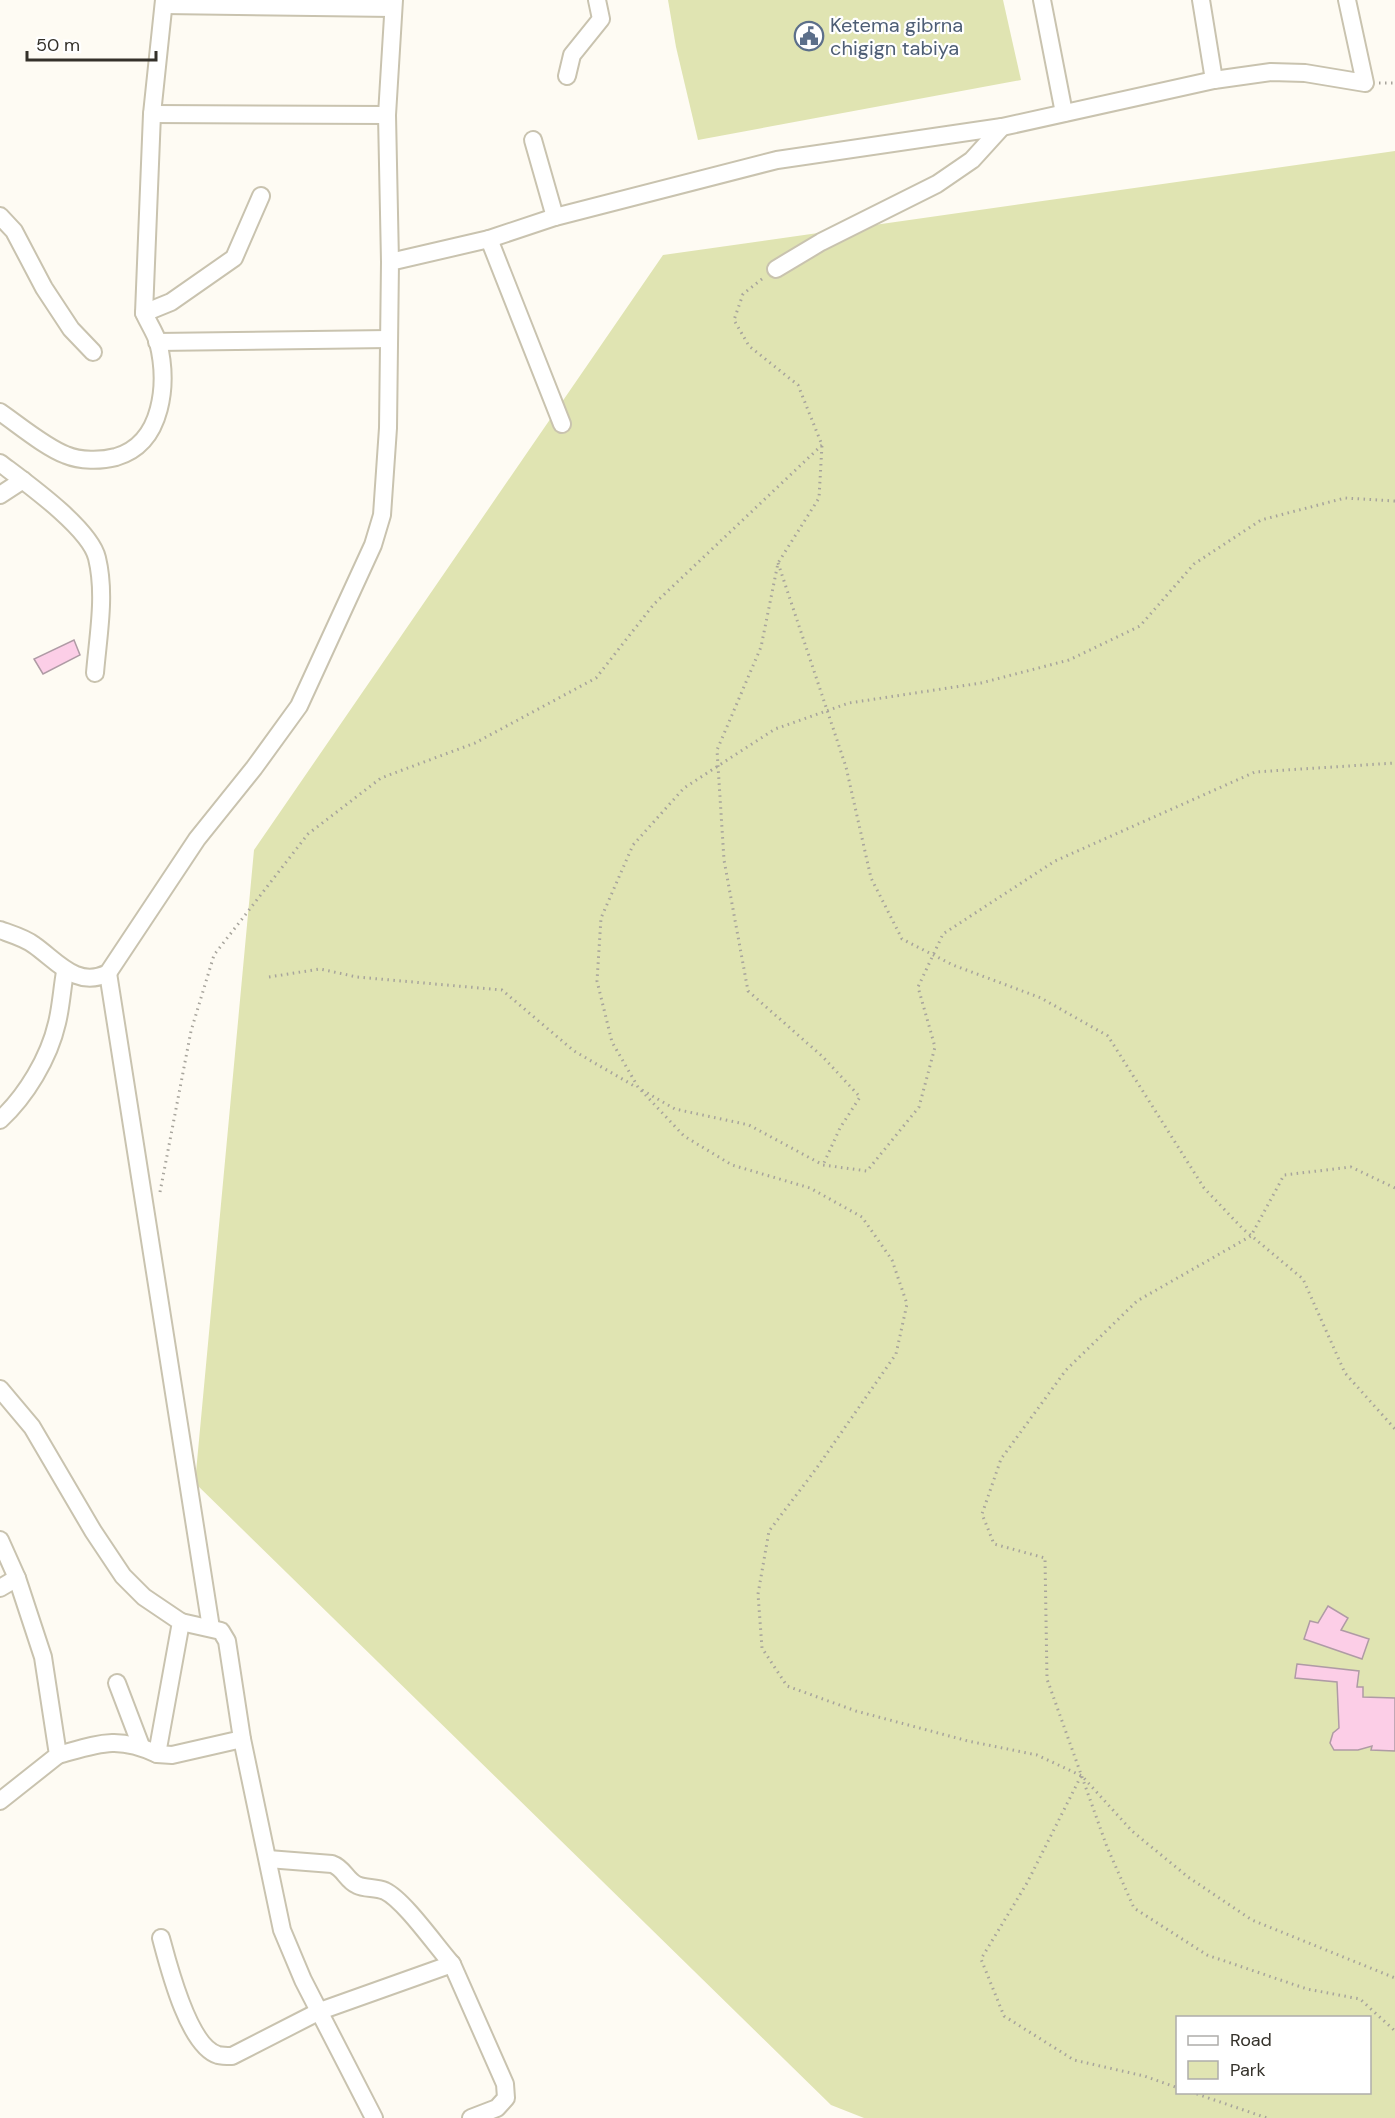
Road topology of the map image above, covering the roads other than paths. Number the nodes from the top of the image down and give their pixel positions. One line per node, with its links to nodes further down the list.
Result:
1 (597, 0): 7 (street)
2 (1041, 0): 9 (street)
3 (1201, 0): 8 (street)
4 (1347, 0): 8 (street)
5 (164, 2): 6 (street); 10 (street)
6 (393, 4): 11 (street)
7 (567, 76)
8 (1215, 80): 9 (street)
9 (1064, 113): 12 (street)
10 (152, 114): 11 (street); 20 (street)
11 (387, 115): 18 (street)
12 (1002, 127): 16 (street); 19 (street)
13 (533, 140): 16 (street)
14 (261, 196): 20 (street)
15 (0, 216): 23 (street)
16 (555, 217): 17 (street)
17 (489, 239): 18 (street); 25 (street)
18 (390, 262): 21 (street)
19 (776, 269)
20 (144, 313): 22 (street)
21 (389, 339): 22 (street); 31 (street)
22 (158, 342): 24 (street)
23 (93, 352)
24 (0, 412)
25 (562, 424)
26 (0, 463): 27 (street)
27 (22, 480): 28 (street); 29 (street)
28 (0, 495)
29 (95, 673)
30 (0, 930): 32 (street)
31 (108, 973): 32 (street); 39 (street)
32 (78, 975): 33 (street)
33 (0, 1120)
34 (0, 1389): 38 (street)
35 (0, 1540): 36 (street)
36 (17, 1578): 37 (street); 44 (street)
37 (0, 1588)
38 (181, 1622): 39 (street); 43 (street)
39 (211, 1628): 41 (street)
40 (117, 1683): 42 (street)
41 (242, 1739): 43 (street); 46 (street)
42 (141, 1746): 43 (street); 44 (street)
43 (157, 1754)
44 (58, 1755): 45 (street)
45 (0, 1802)
46 (268, 1859): 48 (street); 49 (street)
47 (161, 1938): 49 (street)
48 (452, 1964): 49 (street); 50 (street)
49 (320, 2011): 51 (street)
50 (478, 2117)
51 (374, 2118)

